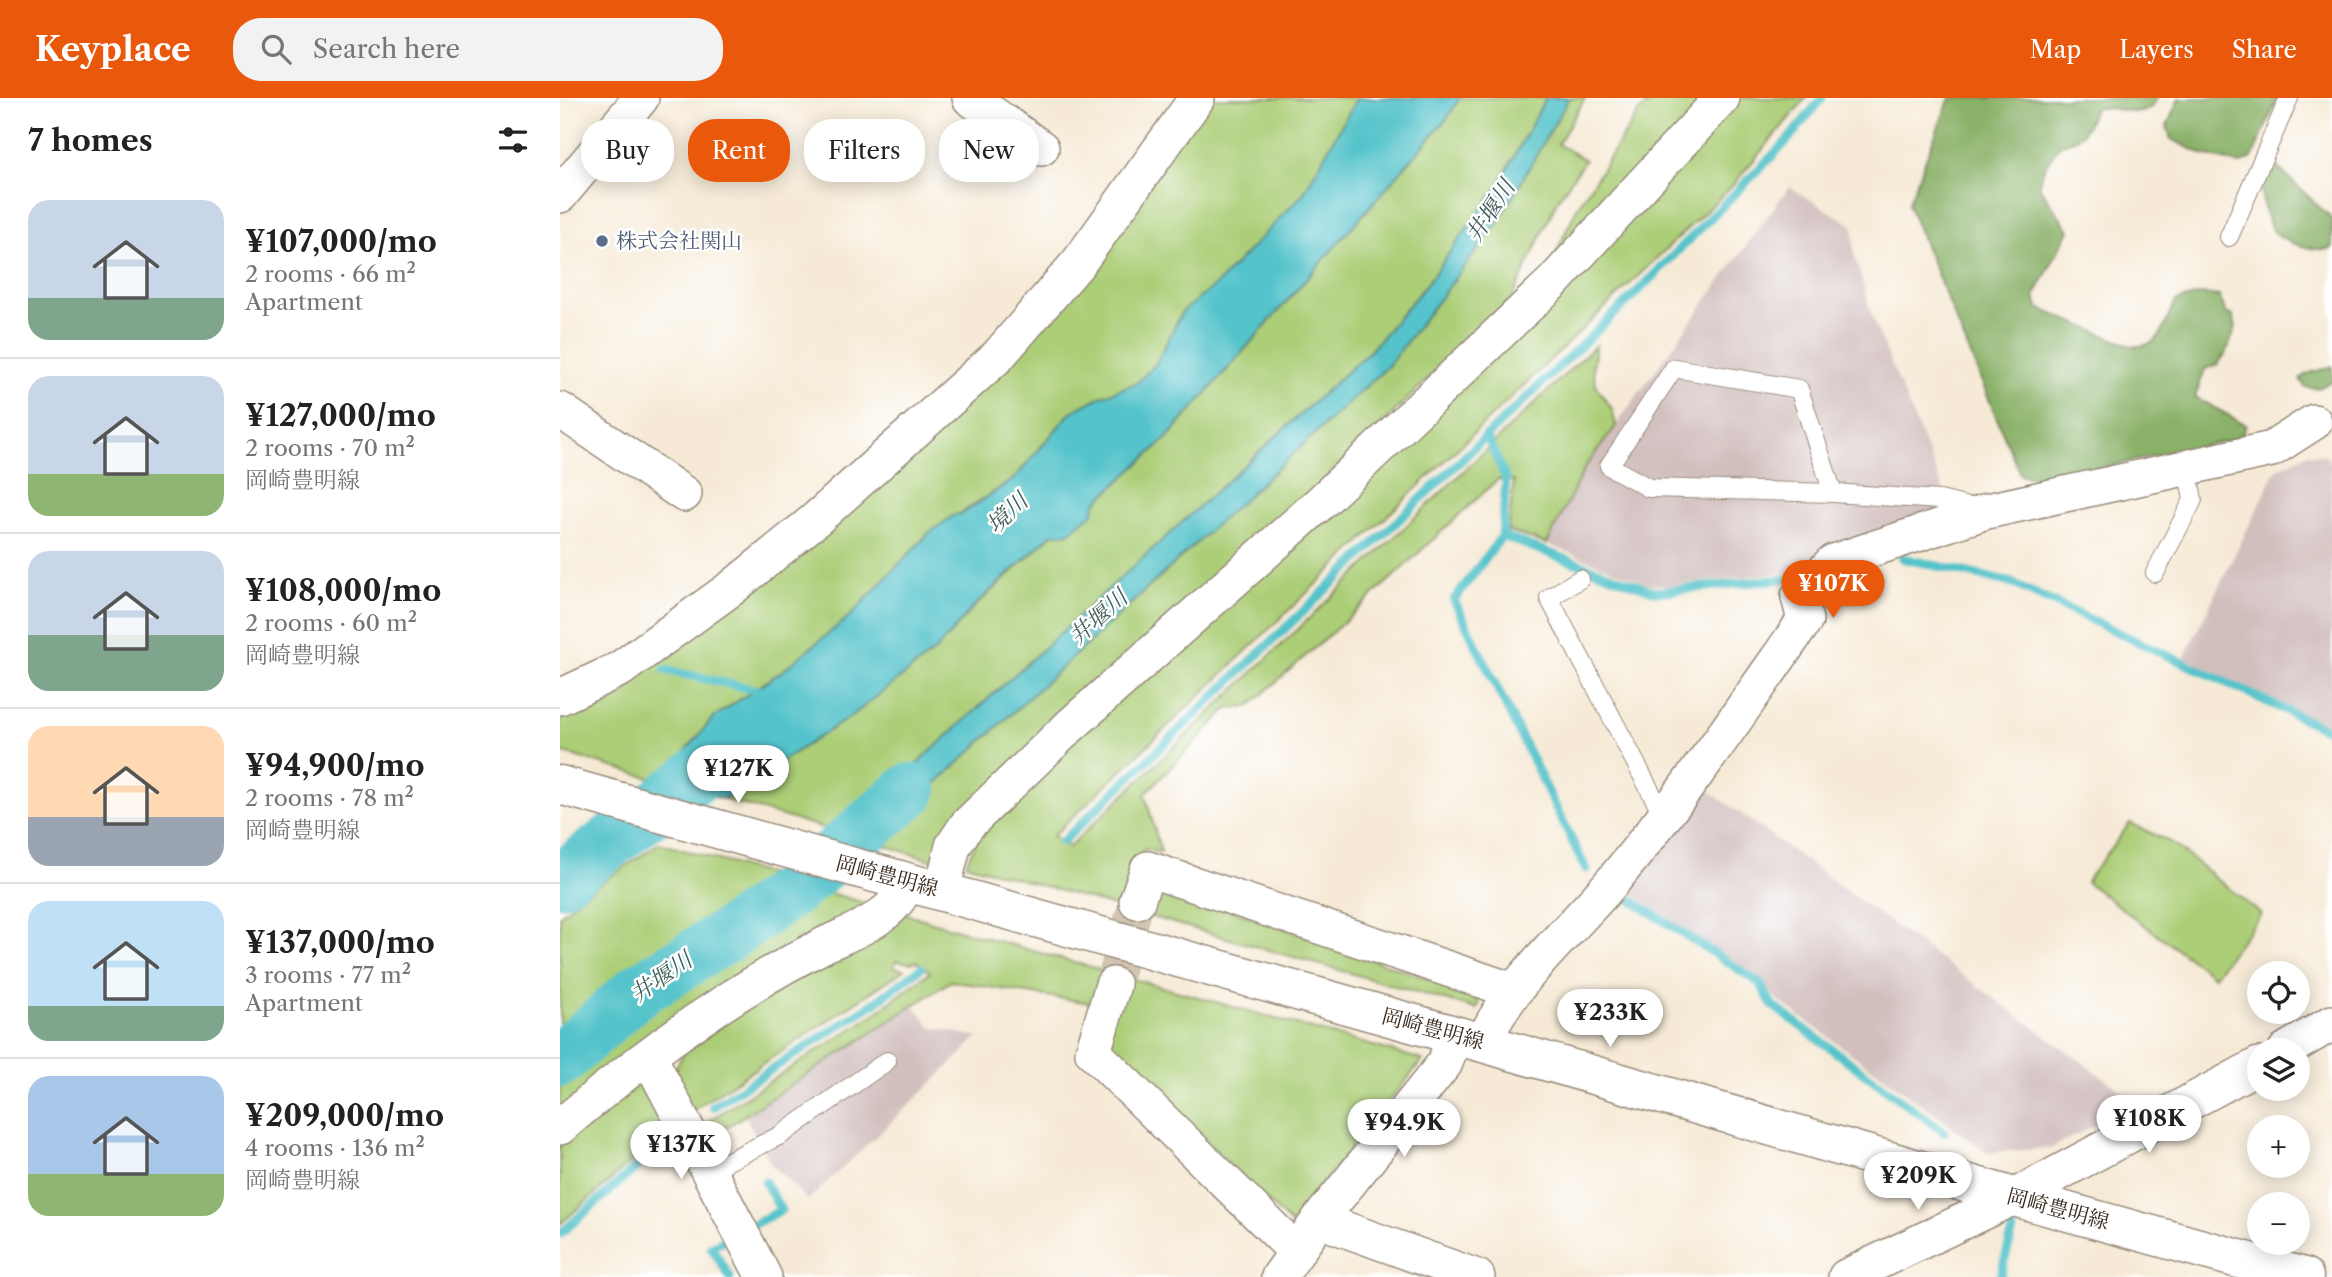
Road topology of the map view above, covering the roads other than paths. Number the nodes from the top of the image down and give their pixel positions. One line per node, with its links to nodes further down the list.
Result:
1 (640, 98): 7 (street)
2 (970, 98): 6 (street)
3 (1197, 98): 17 (street)
4 (1723, 98): 20 (street)
5 (2289, 98): 8 (lane)
6 (1041, 148)
7 (560, 195)
8 (2229, 237)
9 (560, 410): 13 (street)
10 (2326, 423): 11 (street)
11 (2187, 467): 14 (street); 15 (lane)
12 (1833, 493): 12 (lane); 14 (lane)
13 (684, 495)
14 (1987, 511): 19 (street)
15 (2155, 573)
16 (1580, 579): 19 (lane)
17 (560, 697)
18 (560, 785): 20 (main road, 岡崎豊明線)
19 (1664, 817): 23 (street)
20 (916, 885): 26 (main road, 岡崎豊明線); 27 (street)
21 (1137, 901): 23 (street)
22 (1113, 985): 34 (street)
23 (1514, 991): 26 (street)
24 (2332, 1023): 25 (street)
25 (2306, 1038)
26 (1469, 1039): 32 (main road, 岡崎豊明線); 33 (street)
27 (649, 1057): 30 (street); 31 (street)
28 (887, 1061): 31 (lane)
29 (2247, 1071): 32 (street)
30 (560, 1127)
31 (708, 1171): 35 (street)
32 (2014, 1197): 37 (street); 38 (main road, 岡崎豊明線)
33 (1319, 1220): 34 (street); 36 (street)
34 (1288, 1264)
35 (764, 1277)
36 (1477, 1277)
37 (1846, 1277)
38 (2304, 1277)

